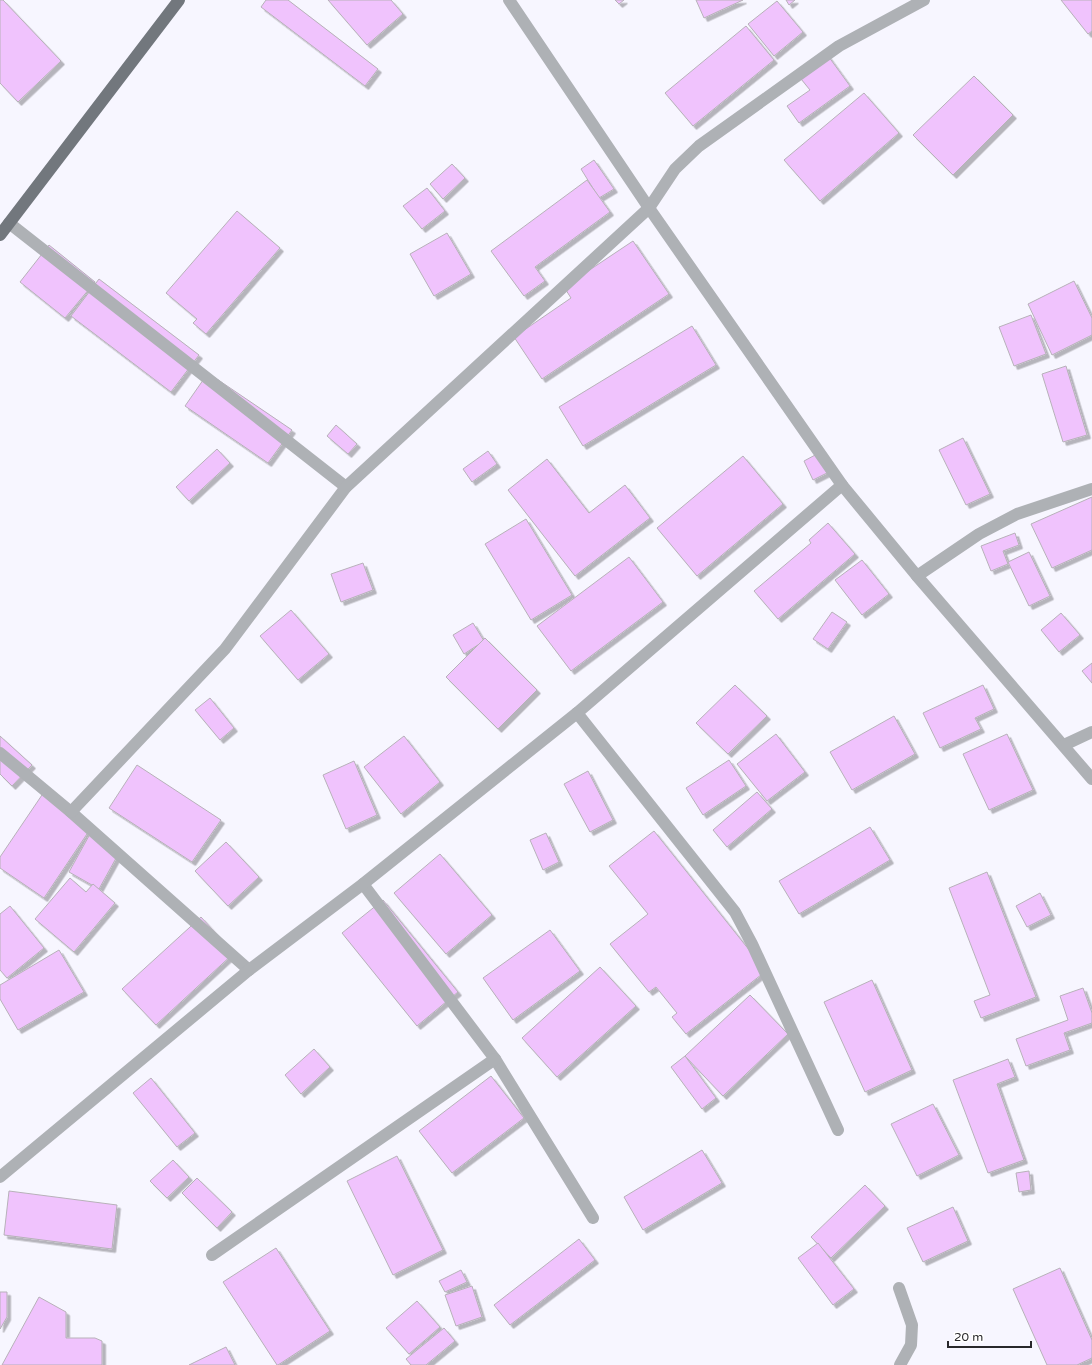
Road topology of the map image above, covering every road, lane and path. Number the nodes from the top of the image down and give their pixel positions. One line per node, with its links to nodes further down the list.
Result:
1 (179, 0): 5 (main road)
2 (509, 0): 4 (street)
3 (924, 0): 4 (street)
4 (650, 208): 7 (street); 8 (street)
5 (9, 223): 6 (main road); 8 (street)
6 (0, 235)
7 (842, 485): 10 (street); 11 (street)
8 (346, 487): 16 (street)
9 (1092, 489): 10 (street)
10 (917, 576): 13 (street)
11 (577, 713): 17 (street); 20 (street)
12 (1092, 732): 13 (street)
13 (1064, 745): 15 (street)
14 (0, 754): 16 (street)
15 (1092, 779)
16 (71, 812): 18 (street)
17 (363, 884): 18 (street); 19 (street)
18 (249, 970): 21 (street)
19 (495, 1059): 22 (street); 23 (street)
20 (838, 1130)
21 (0, 1177)
22 (593, 1218)
23 (212, 1255)
24 (899, 1288): 25 (street)
25 (900, 1365)

